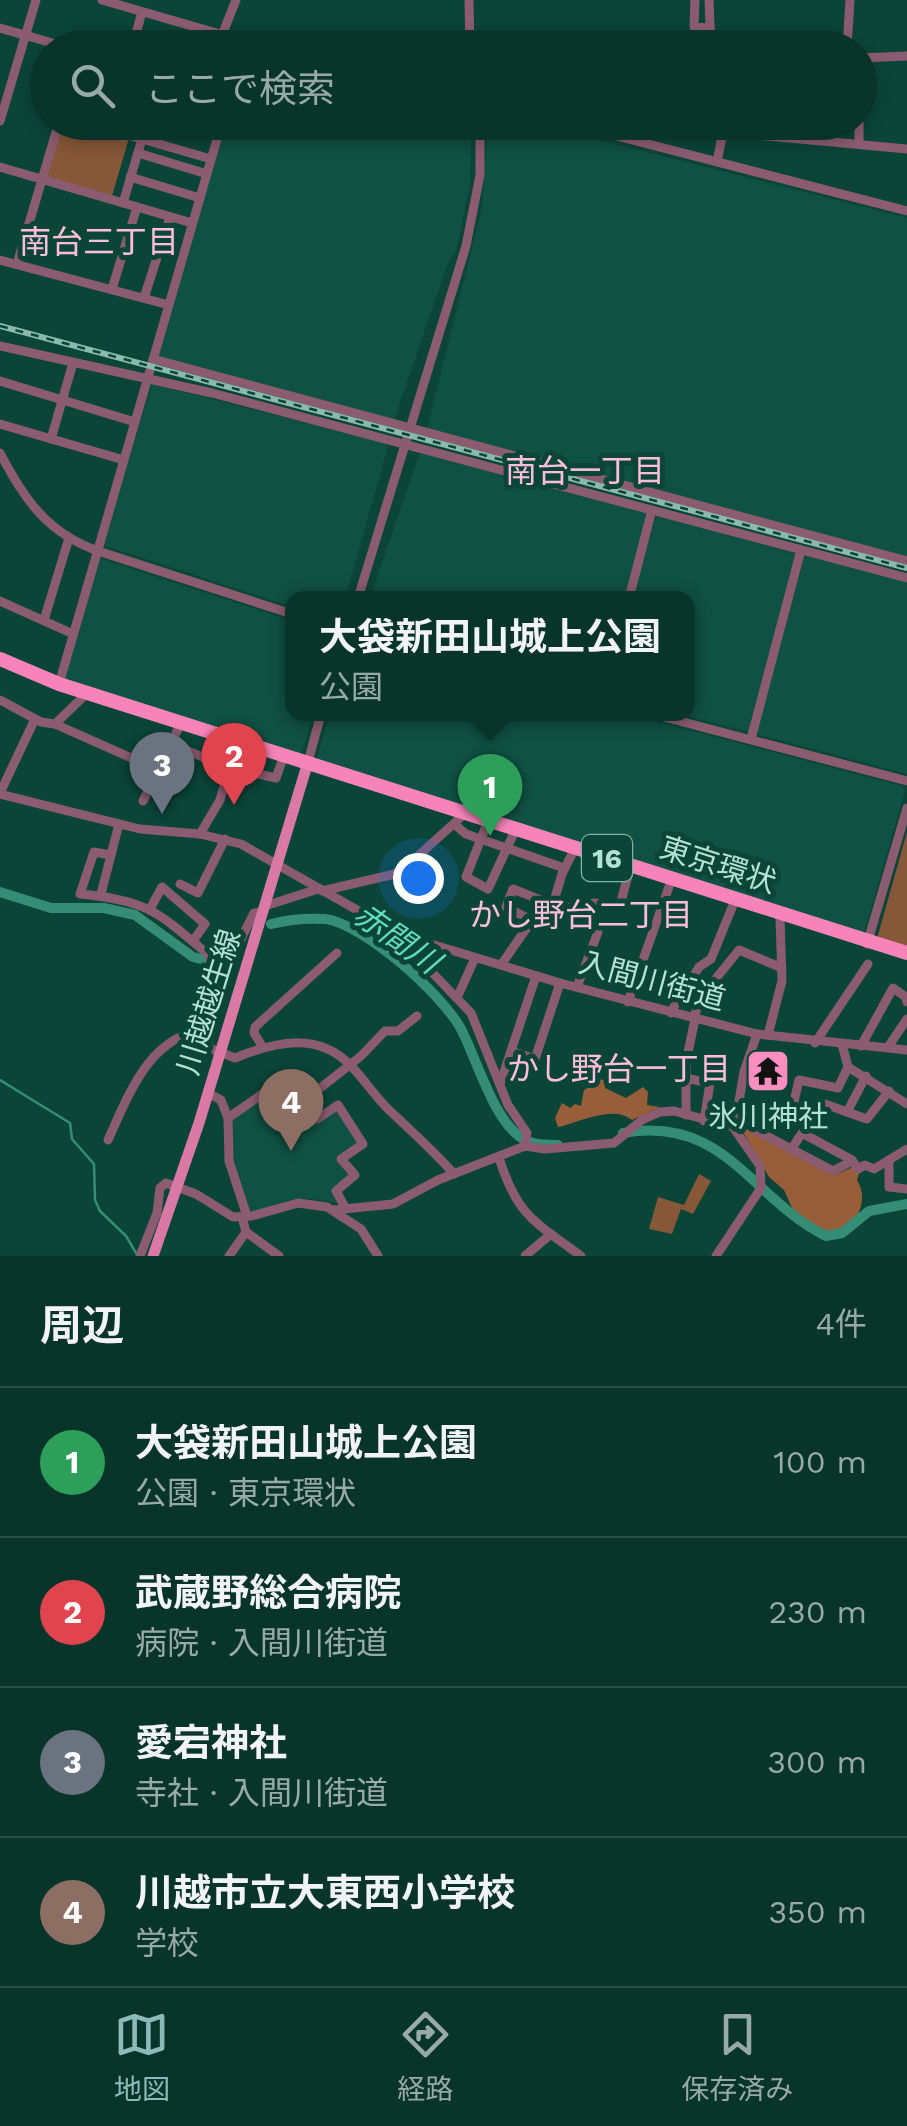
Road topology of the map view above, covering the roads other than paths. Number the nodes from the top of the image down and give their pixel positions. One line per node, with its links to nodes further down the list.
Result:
1 (36, 0): 16 (street)
2 (102, 0): 8 (street)
3 (236, 0): 13 (street)
4 (470, 0): 14 (street)
5 (695, 0): 10 (street)
6 (709, 0): 10 (street)
7 (850, 0): 15 (street)
8 (142, 12): 11 (street); 12 (street)
9 (0, 28): 16 (street)
10 (710, 28)
11 (137, 30)
12 (205, 30)
13 (224, 30)
14 (470, 30)
15 (848, 30)
16 (26, 34): 17 (street); 20 (street)
17 (30, 35)
18 (907, 56): 19 (street)
19 (877, 57)
20 (0, 121)
21 (53, 140): 38 (street)
22 (142, 140): 32 (street)
23 (145, 140): 33 (street)
24 (217, 140): 33 (street)
25 (480, 140): 58 (street)
26 (630, 140): 34 (street)
27 (721, 140): 34 (street)
28 (804, 140): 30 (street)
29 (859, 140): 30 (street)
30 (859, 144): 31 (street)
31 (907, 150)
32 (138, 153): 36 (street); 37 (street)
33 (211, 159): 36 (street)
34 (716, 162): 42 (street)
35 (0, 166): 38 (street)
36 (207, 174): 39 (street)
37 (130, 177): 39 (street); 40 (street)
38 (41, 179): 40 (street); 46 (street)
39 (200, 198): 44 (street)
40 (123, 203): 41 (street)
41 (137, 207): 43 (street); 47 (street)
42 (907, 211)
43 (170, 217): 44 (street); 48 (street)
44 (192, 223): 49 (street)
45 (0, 260): 46 (street)
46 (17, 264): 47 (street)
47 (112, 289): 48 (street)
48 (144, 298): 49 (street)
49 (168, 305): 51 (street)
50 (0, 346): 52 (street)
51 (152, 359): 53 (street); 58 (street)
52 (73, 363): 53 (street); 55 (street)
53 (146, 379): 56 (street); 60 (street)
54 (0, 382): 55 (street)
55 (63, 400): 56 (street); 59 (street)
56 (135, 422): 62 (street)
57 (0, 424): 59 (street)
58 (409, 427): 60 (street); 67 (street)
59 (51, 439): 62 (street)
60 (404, 444): 63 (street); 69 (street)
61 (0, 454): 64 (street)
62 (124, 460): 66 (street)
63 (652, 510): 65 (street); 70 (street)
64 (69, 538): 66 (street); 73 (street)
65 (801, 550): 68 (street); 84 (street)
66 (98, 551): 72 (street); 74 (street)
67 (907, 561)
68 (907, 578)
69 (360, 591)
70 (630, 591)
71 (0, 601): 73 (street)
72 (285, 612)
73 (44, 620): 74 (street)
74 (73, 634): 76 (street)
75 (0, 663): 76 (highway, 東京環状 / 16); 77 (highway, 東京環状 / 16)
76 (59, 684): 89 (highway, 東京環状 / 16)
77 (82, 698): 82 (street); 83 (highway, 東京環状 / 16)
78 (0, 700): 79 (street)
79 (35, 719): 82 (street); 94 (street)
80 (319, 721): 89 (street)
81 (679, 721): 84 (street)
82 (55, 724): 88 (street)
83 (178, 729): 85 (street); 86 (highway, 東京環状 / 16)
84 (751, 740): 91 (street)
85 (170, 744): 88 (street); 90 (street)
86 (235, 747): 87 (highway, 東京環状 / 16); 90 (street)
87 (282, 761): 89 (highway, 東京環状 / 16); 90 (street)
88 (159, 764): 92 (street)
89 (307, 765): 97 (highway, 東京環状 / 16); 105 (main road, 川越越生線); 121 (highway, 東京環状 / 16)
90 (228, 767): 100 (street)
91 (907, 781)
92 (147, 789): 93 (street); 95 (street)
93 (160, 792)
94 (0, 793): 98 (street, 入間川街道)
95 (142, 801)
96 (907, 808): 121 (street)
97 (457, 821): 99 (highway, 東京環状 / 16); 110 (street)
98 (120, 824): 100 (street, 入間川街道); 104 (street)
99 (484, 833): 102 (highway, 東京環状 / 16); 102 (street)
100 (200, 834): 101 (street, 入間川街道)
101 (225, 840): 105 (street, 入間川街道); 108 (street)
102 (510, 842): 103 (highway, 東京環状 / 16); 106 (street)
103 (572, 854): 106 (street); 107 (highway, 東京環状 / 16)
104 (111, 855): 111 (street); 111 (street)
105 (277, 864): 110 (street, 入間川街道); 115 (main road, 川越越生線)
106 (564, 868): 113 (street)
107 (630, 872): 109 (highway, 東京環状 / 16); 113 (street)
108 (180, 884)
109 (670, 884): 112 (highway, 東京環状 / 16); 133 (street)
110 (320, 890): 115 (street); 119 (street, 入間川街道)
111 (102, 894): 114 (street)
112 (733, 905): 116 (highway, 東京環状 / 16); 135 (street)
113 (552, 908): 117 (street); 117 (street)
114 (150, 909): 120 (street); 120 (street)
115 (264, 909): 129 (street); 148 (main road, 川越越生線)
116 (780, 918): 121 (highway, 東京環状 / 16); 127 (street)
117 (535, 922): 126 (street)
118 (598, 932): 131 (street)
119 (410, 938): 124 (street, 入間川街道); 132 (street)
120 (193, 941): 129 (street)
121 (867, 943): 123 (highway, 東京環状 / 16)
122 (337, 953): 143 (street)
123 (907, 956)
124 (475, 958): 126 (street, 入間川街道); 132 (street)
125 (868, 964): 141 (street)
126 (501, 965): 128 (street, 入間川街道)
127 (782, 968): 137 (street); 140 (street)
128 (536, 976): 130 (street, 入間川街道); 147 (street)
129 (223, 982): 139 (street)
130 (560, 983): 131 (street, 入間川街道); 147 (street)
131 (578, 987): 133 (street, 入間川街道)
132 (458, 998): 153 (street)
133 (628, 1002): 135 (street, 入間川街道)
134 (907, 1002): 144 (street)
135 (672, 1013): 137 (street, 入間川街道)
136 (416, 1016): 149 (street)
137 (694, 1018): 140 (street, 入間川街道); 152 (street)
138 (907, 1019): 145 (street)
139 (207, 1030): 148 (street); 163 (street)
140 (762, 1035): 141 (street, 入間川街道); 162 (street)
141 (816, 1043): 142 (street, 入間川街道)
142 (842, 1044): 144 (street, 入間川街道); 150 (street)
143 (262, 1046): 148 (street); 149 (street)
144 (861, 1046): 145 (street, 入間川街道)
145 (888, 1047): 146 (street, 入間川街道)
146 (907, 1050)
147 (511, 1052): 153 (street)
148 (220, 1054): 155 (main road, 川越越生線)
149 (351, 1065): 156 (street); 170 (street)
150 (848, 1067): 151 (street); 158 (street)
151 (866, 1076): 154 (street); 158 (street)
152 (685, 1078): 159 (street); 161 (street)
153 (500, 1084): 164 (street)
154 (889, 1091): 157 (street); 158 (street)
155 (208, 1094): 160 (street); 171 (main road, 川越越生線)
156 (305, 1100): 160 (street); 173 (street)
157 (907, 1104)
158 (847, 1112)
159 (686, 1114): 161 (street); 164 (street)
160 (228, 1118): 174 (street)
161 (704, 1120): 162 (street)
162 (735, 1124): 166 (street); 185 (street)
163 (108, 1140)
164 (525, 1142): 167 (street)
165 (907, 1149): 168 (street)
166 (791, 1150): 169 (street); 169 (street)
167 (499, 1158): 170 (street); 176 (street)
168 (889, 1160): 169 (street); 172 (street)
169 (852, 1162)
170 (454, 1174): 173 (street)
171 (179, 1187): 174 (street); 178 (street); 179 (main road, 川越越生線)
172 (907, 1189)
173 (340, 1208): 174 (street); 182 (street)
174 (245, 1217): 175 (street)
175 (246, 1232): 180 (street); 181 (street)
176 (552, 1234): 177 (street); 183 (street)
177 (570, 1252): 184 (street)
178 (140, 1256)
179 (153, 1256)
180 (229, 1256)
181 (280, 1256)
182 (378, 1256)
183 (525, 1256)
184 (582, 1256)
185 (716, 1256)

